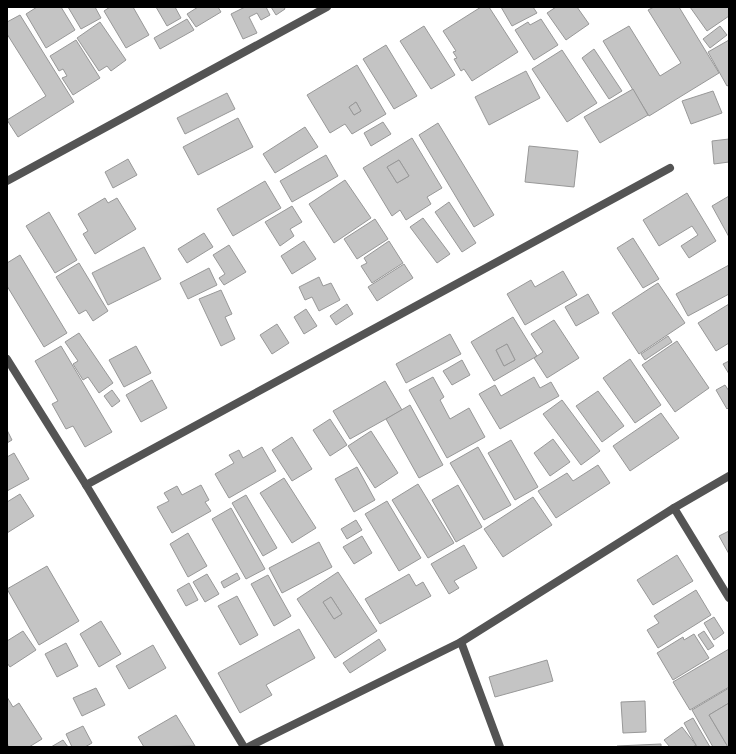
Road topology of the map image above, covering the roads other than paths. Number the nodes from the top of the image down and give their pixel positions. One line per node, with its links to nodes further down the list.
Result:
1 (327, 7): 3 (street)
2 (670, 168): 6 (street)
3 (7, 182)
4 (7, 359): 6 (street)
5 (729, 476): 7 (street)
6 (86, 485): 10 (street)
7 (674, 508): 8 (street); 9 (street)
8 (729, 598)
9 (461, 642): 11 (street); 12 (street)
10 (244, 747)
11 (248, 747)
12 (500, 747)

